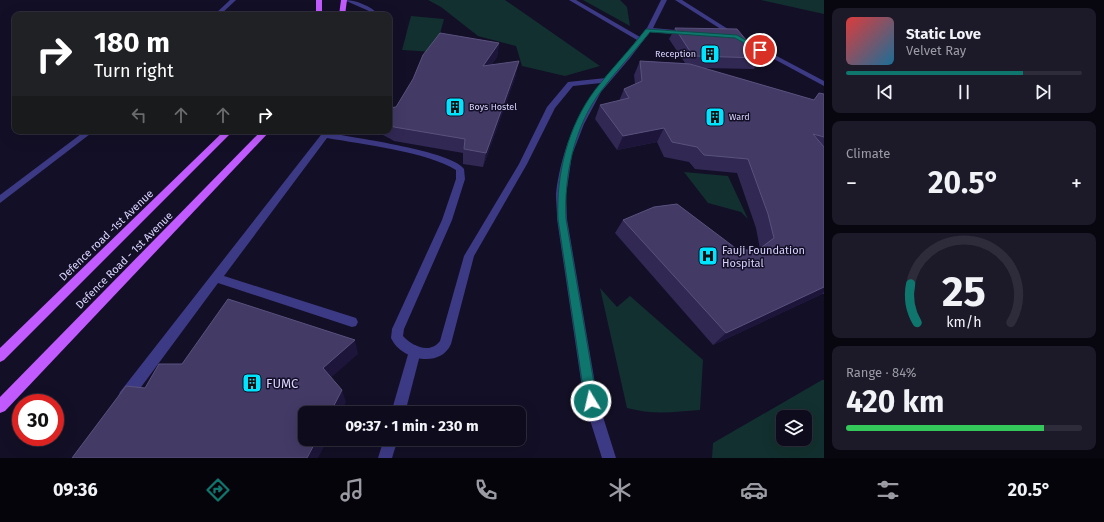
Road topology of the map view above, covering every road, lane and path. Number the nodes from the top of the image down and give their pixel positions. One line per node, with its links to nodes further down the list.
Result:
1 (233, 0): 8 (street)
2 (319, 0): 9 (main road)
3 (344, 0): 10 (main road)
4 (347, 0): 11 (street)
5 (572, 0): 16 (street)
6 (664, 0): 12 (street)
7 (678, 0): 15 (street)
8 (220, 12)
9 (320, 12)
10 (342, 12)
11 (373, 12)
12 (648, 30): 13 (street); 16 (street)
13 (692, 33)
14 (722, 36): 15 (street)
15 (737, 37): 18 (street)
16 (641, 40): 17 (street)
17 (607, 80): 27 (street); 34 (street)
18 (824, 84)
19 (86, 134): 24 (street)
20 (226, 134): 28 (main road, Defence road -1st Avenue)
21 (263, 134): 29 (main road, Defence Road - 1st Avenue)
22 (325, 134): 25 (street)
23 (330, 134): 27 (street)
24 (0, 200)
25 (216, 278): 26 (street); 31 (street)
26 (352, 322)
27 (415, 351): 30 (street)
28 (0, 356)
29 (0, 406)
30 (400, 406)
31 (116, 408)
32 (388, 446): 33 (street)
33 (385, 458)
34 (609, 458)

